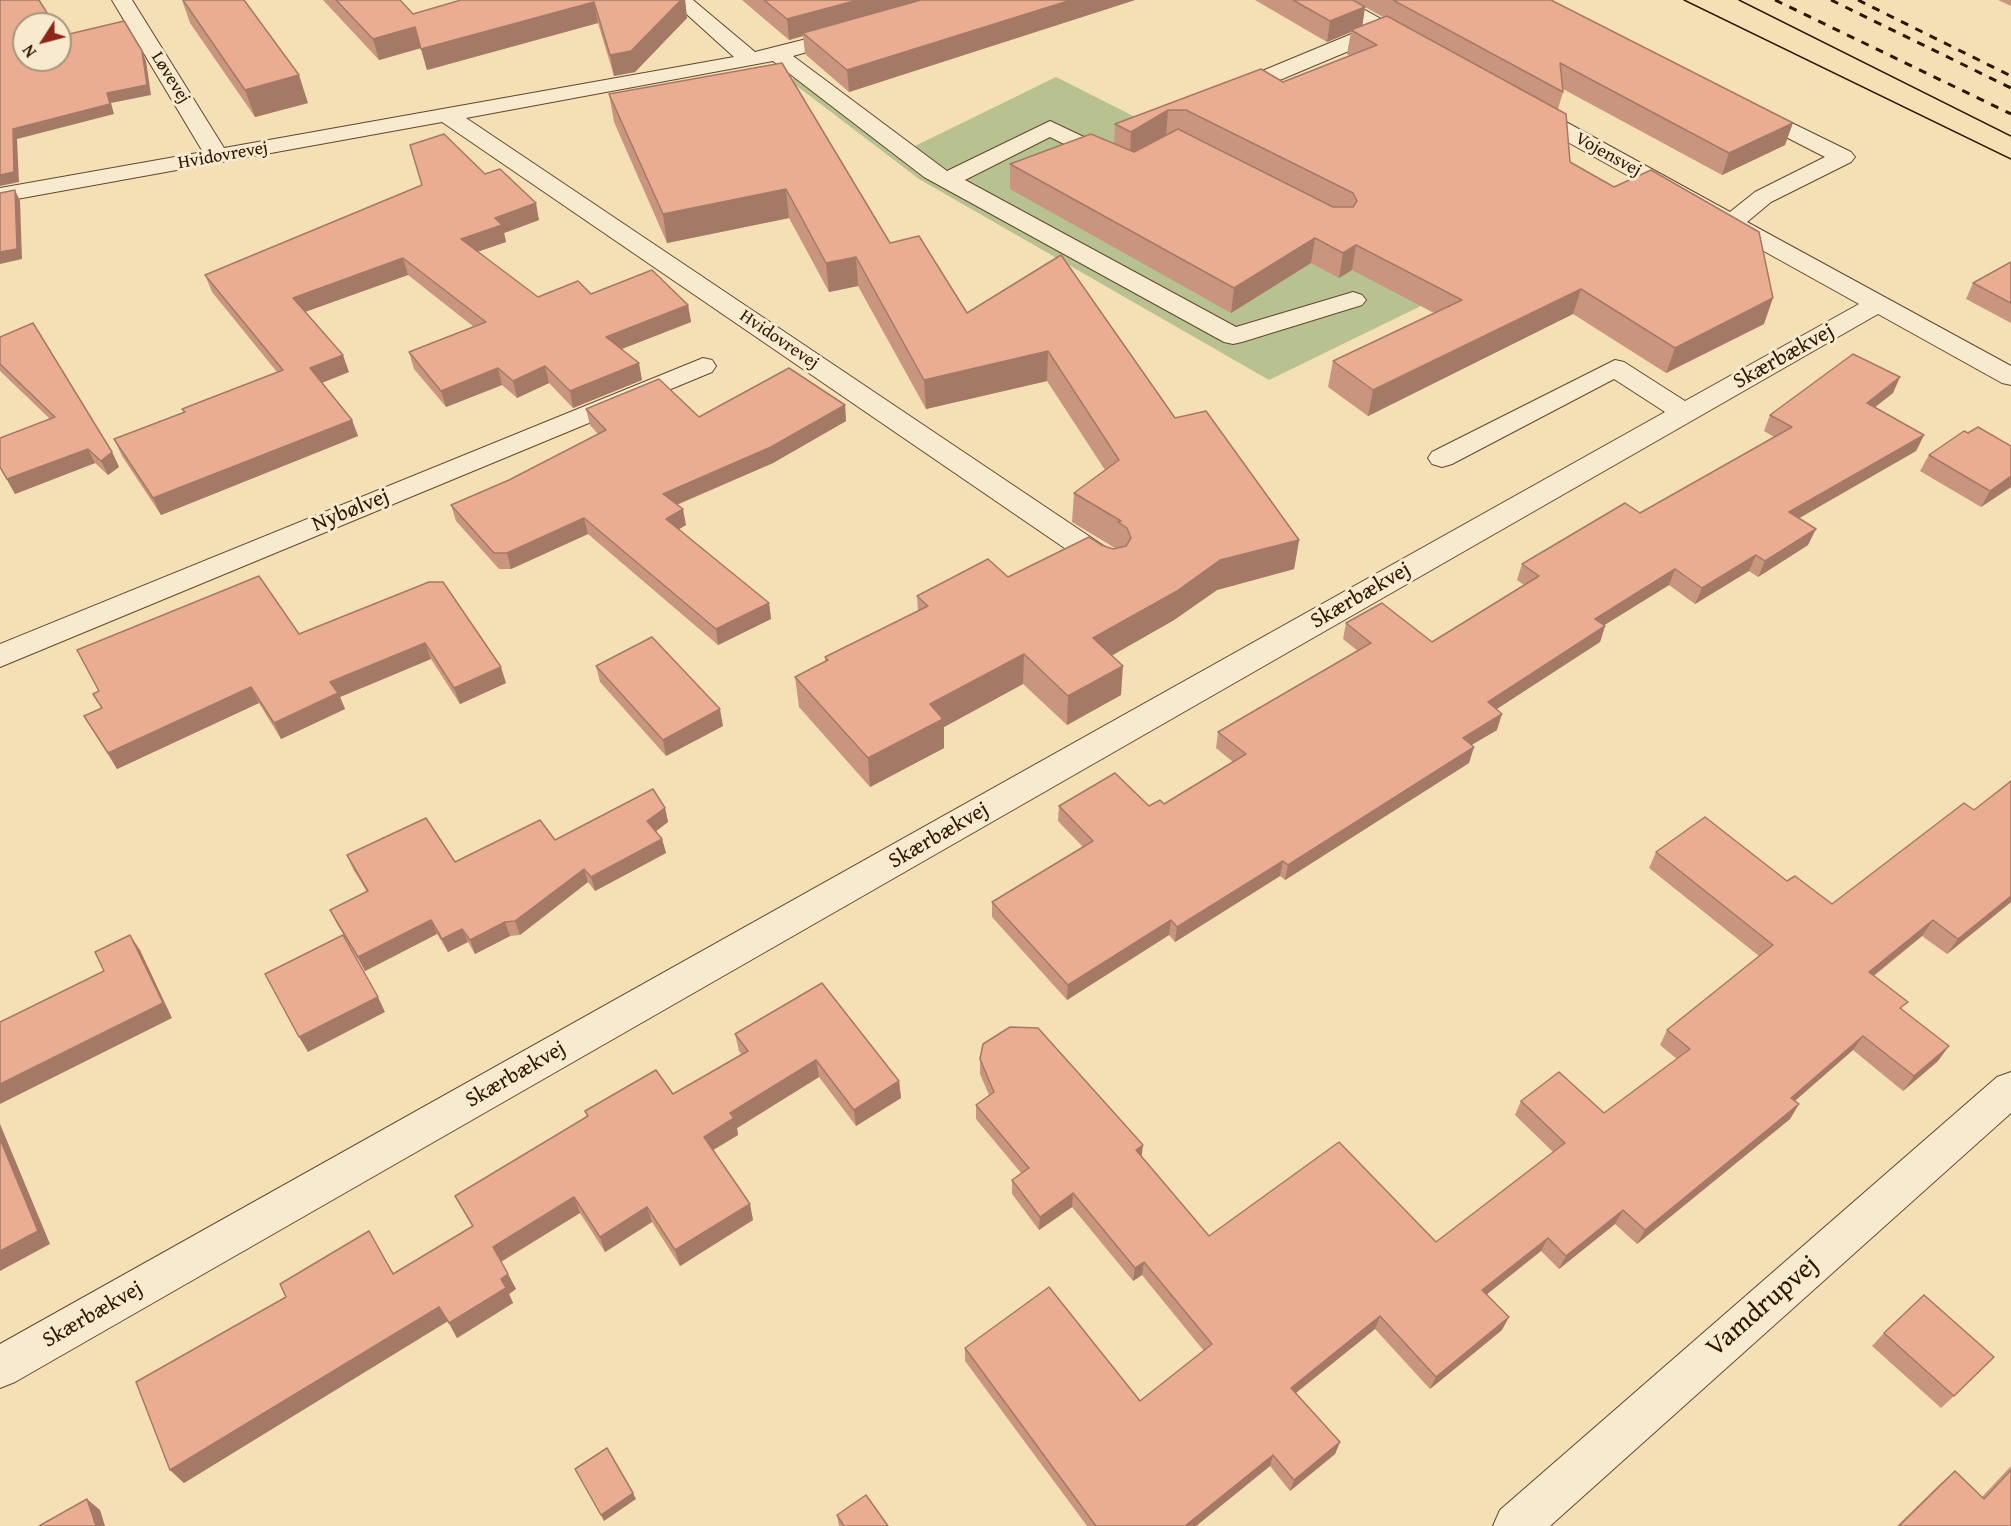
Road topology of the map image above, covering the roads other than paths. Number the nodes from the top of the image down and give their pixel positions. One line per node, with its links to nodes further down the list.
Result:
1 (122, 0): 13 (street, Løvevej)
2 (681, 0): 8 (street)
3 (1332, 0): 5 (street)
4 (871, 28): 7 (street, Hvidovrevej)
5 (1383, 29): 6 (street); 11 (street)
6 (1424, 52)
7 (776, 53): 8 (street, Hvidovrevej); 15 (street)
8 (751, 60): 12 (street, Hvidovrevej)
9 (1506, 98): 17 (street, Vojensvej)
10 (1728, 98): 17 (street)
11 (1212, 100)
12 (446, 115): 13 (street, Hvidovrevej); 24 (street, Hvidovrevej)
13 (218, 157): 16 (street, Hvidovrevej)
14 (1131, 168): 15 (street)
15 (947, 180): 18 (street)
16 (0, 195)
17 (1731, 223): 19 (street, Vojensvej)
18 (1353, 300)
19 (1877, 304): 21 (street, Vojensvej); 22 (street, Skærbækvej)
20 (703, 366): 25 (street, Nybølvej)
21 (2011, 378)
22 (1685, 413): 23 (street); 27 (street, Skærbækvej)
23 (1442, 458)
24 (1112, 566)
25 (0, 656)
26 (2011, 1089): 28 (street, Vamdrupvej)
27 (0, 1367)
28 (1515, 1526)

